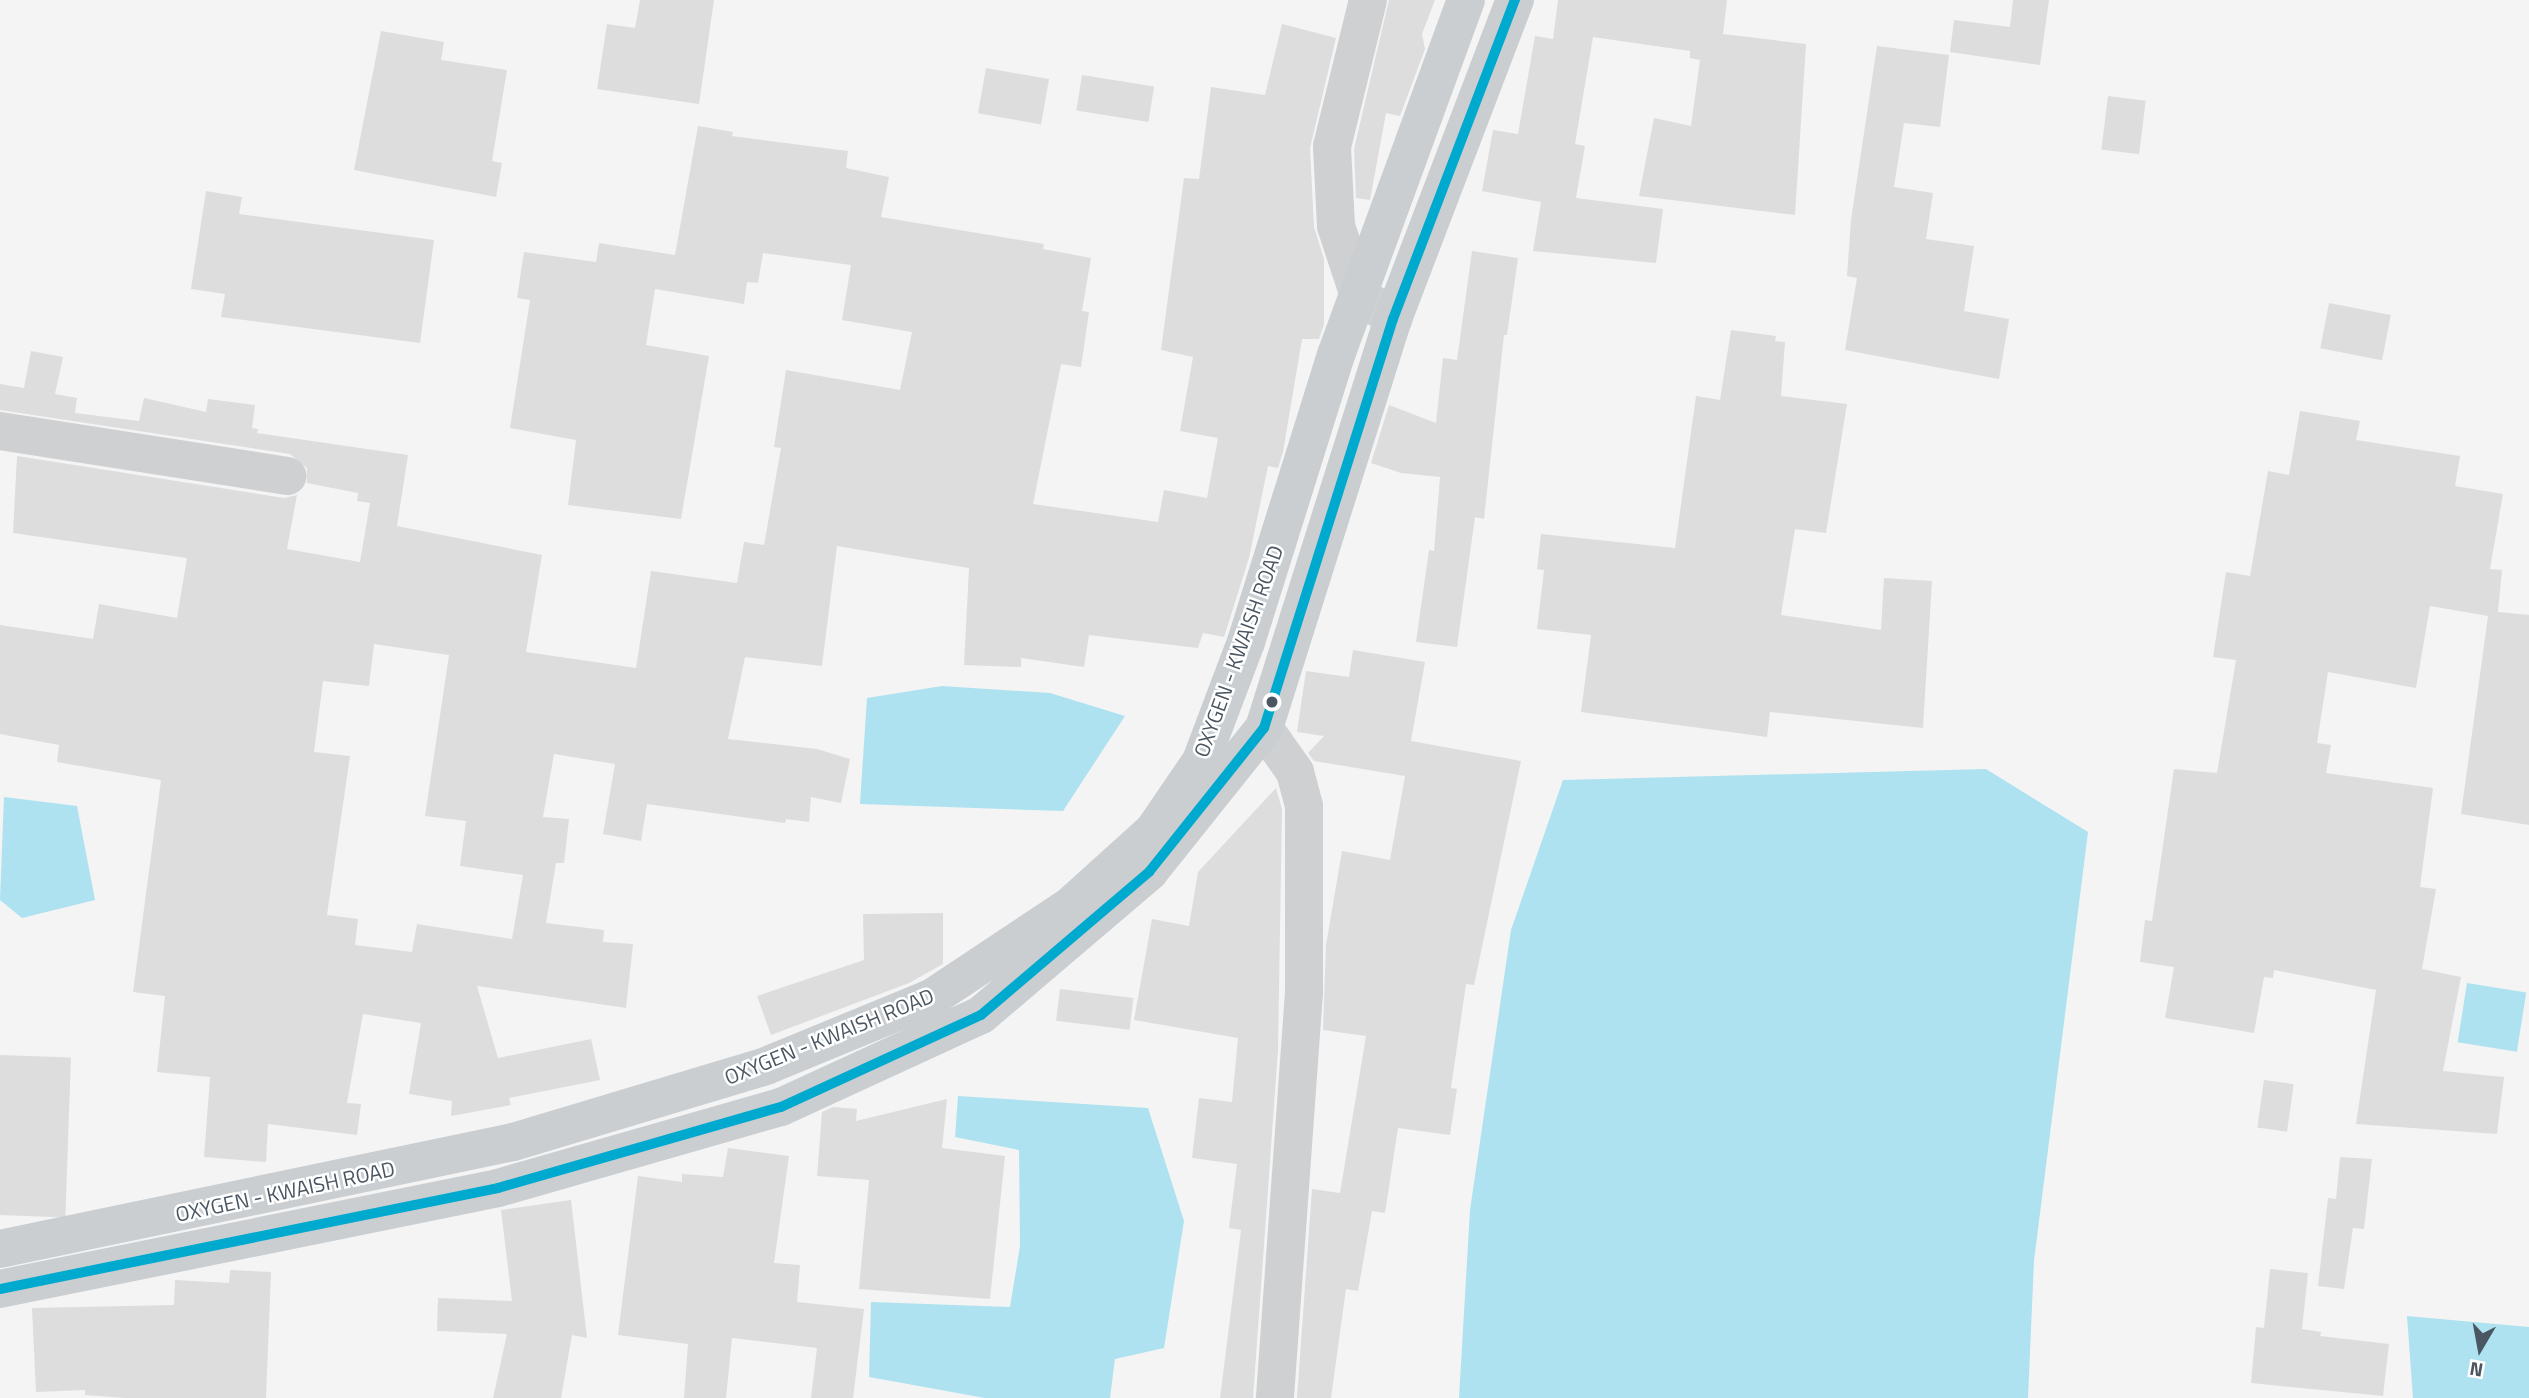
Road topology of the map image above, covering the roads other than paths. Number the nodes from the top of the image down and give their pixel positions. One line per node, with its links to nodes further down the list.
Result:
1 (1368, 0): 4 (street)
2 (1466, 0): 4 (main road, OXYGEN - KWAISH ROAD)
3 (1515, 0): 5 (main road, OXYGEN - KWAISH ROAD)
4 (1358, 293): 5 (street); 9 (main road, OXYGEN - KWAISH ROAD)
5 (1392, 319): 8 (main road, OXYGEN - KWAISH ROAD)
6 (0, 431): 7 (street)
7 (287, 476)
8 (1264, 728): 10 (main road, OXYGEN - KWAISH ROAD); 11 (street)
9 (0, 1249)
10 (0, 1289)
11 (1275, 1398)

